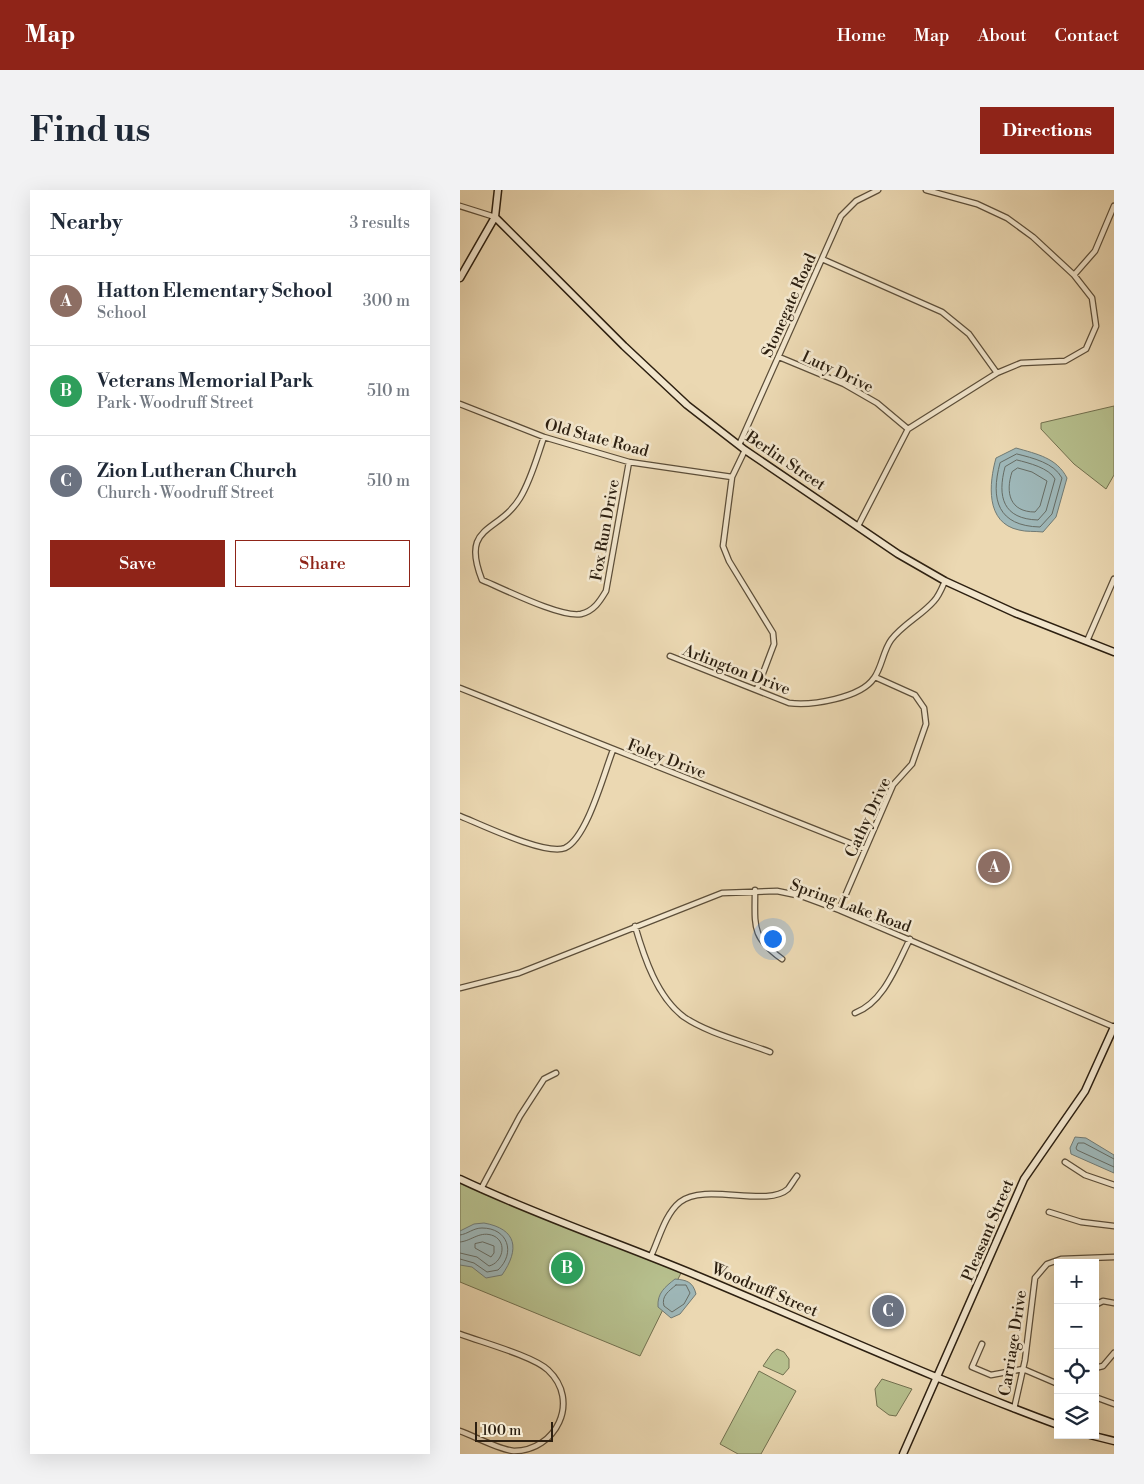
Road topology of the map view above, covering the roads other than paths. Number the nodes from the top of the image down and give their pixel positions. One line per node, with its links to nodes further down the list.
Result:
1 (498, 190): 6 (street)
2 (878, 190): 7 (street, Stonegate Road)
3 (926, 190): 8 (street)
4 (460, 206): 6 (street)
5 (1114, 206): 8 (street)
6 (495, 217): 9 (street); 15 (street, Berlin Street)
7 (822, 259): 10 (street, Stonegate Road); 11 (street)
8 (1074, 274): 11 (street)
9 (460, 278)
10 (779, 357): 13 (street, Luty Drive); 15 (street, Stonegate Road)
11 (997, 373): 13 (street)
12 (460, 404): 14 (street, Old State Road)
13 (908, 429): 18 (street)
14 (544, 438): 16 (street, Old State Road); 16 (street, Fox Run Drive)
15 (742, 448): 17 (street, Stonegate Road); 18 (street, Berlin Street)
16 (629, 462): 17 (street, Old State Road)
17 (732, 477): 26 (street, Stonegate Road)
18 (858, 526): 20 (street, Berlin Street)
19 (1114, 579): 21 (street)
20 (945, 581): 21 (street, Berlin Street); 24 (street, Arlington Drive)
21 (1087, 640): 22 (street, Berlin Street)
22 (1114, 652)
23 (670, 656): 26 (street, Arlington Drive)
24 (875, 677): 26 (street, Arlington Drive); 29 (street, Cathy Drive)
25 (460, 688): 27 (street, Foley Drive)
26 (757, 689)
27 (613, 750): 28 (street); 29 (street, Foley Drive)
28 (460, 816)
29 (865, 849): 31 (street, Cathy Drive)
30 (755, 890): 31 (street, Spring Lake Road); 32 (street, Spring Lake Road); 34 (street)
31 (839, 910): 33 (street, Spring Lake Road)
32 (635, 926): 35 (street, Spring Lake Road); 38 (street)
33 (910, 939): 36 (street); 37 (street, Spring Lake Road)
34 (782, 958)
35 (460, 988)
36 (855, 1013)
37 (1114, 1027): 56 (street, Pleasant Street)
38 (770, 1052)
39 (556, 1074): 44 (street)
40 (1065, 1162): 43 (street)
41 (797, 1176): 47 (street)
42 (460, 1179): 44 (street, Woodruff Street)
43 (1114, 1185)
44 (481, 1189): 47 (street, Woodruff Street)
45 (1049, 1212): 46 (street)
46 (1114, 1226)
47 (651, 1256): 56 (street, Woodruff Street)
48 (1114, 1257): 55 (street, Carriage Drive)
49 (1114, 1303): 50 (street)
50 (1097, 1304)
51 (460, 1334): 62 (street)
52 (982, 1344): 55 (street)
53 (1114, 1353): 54 (street)
54 (1099, 1367)
55 (1023, 1369): 57 (street); 60 (street, Carriage Drive)
56 (938, 1378): 60 (street, Woodruff Street); 65 (street, Pleasant Street)
57 (1054, 1382)
58 (1099, 1398): 59 (street)
59 (1114, 1404)
60 (1014, 1409): 61 (street, Woodruff Street)
61 (1054, 1424)
62 (460, 1431)
63 (1099, 1437): 64 (street)
64 (1114, 1441)
65 (904, 1454)

